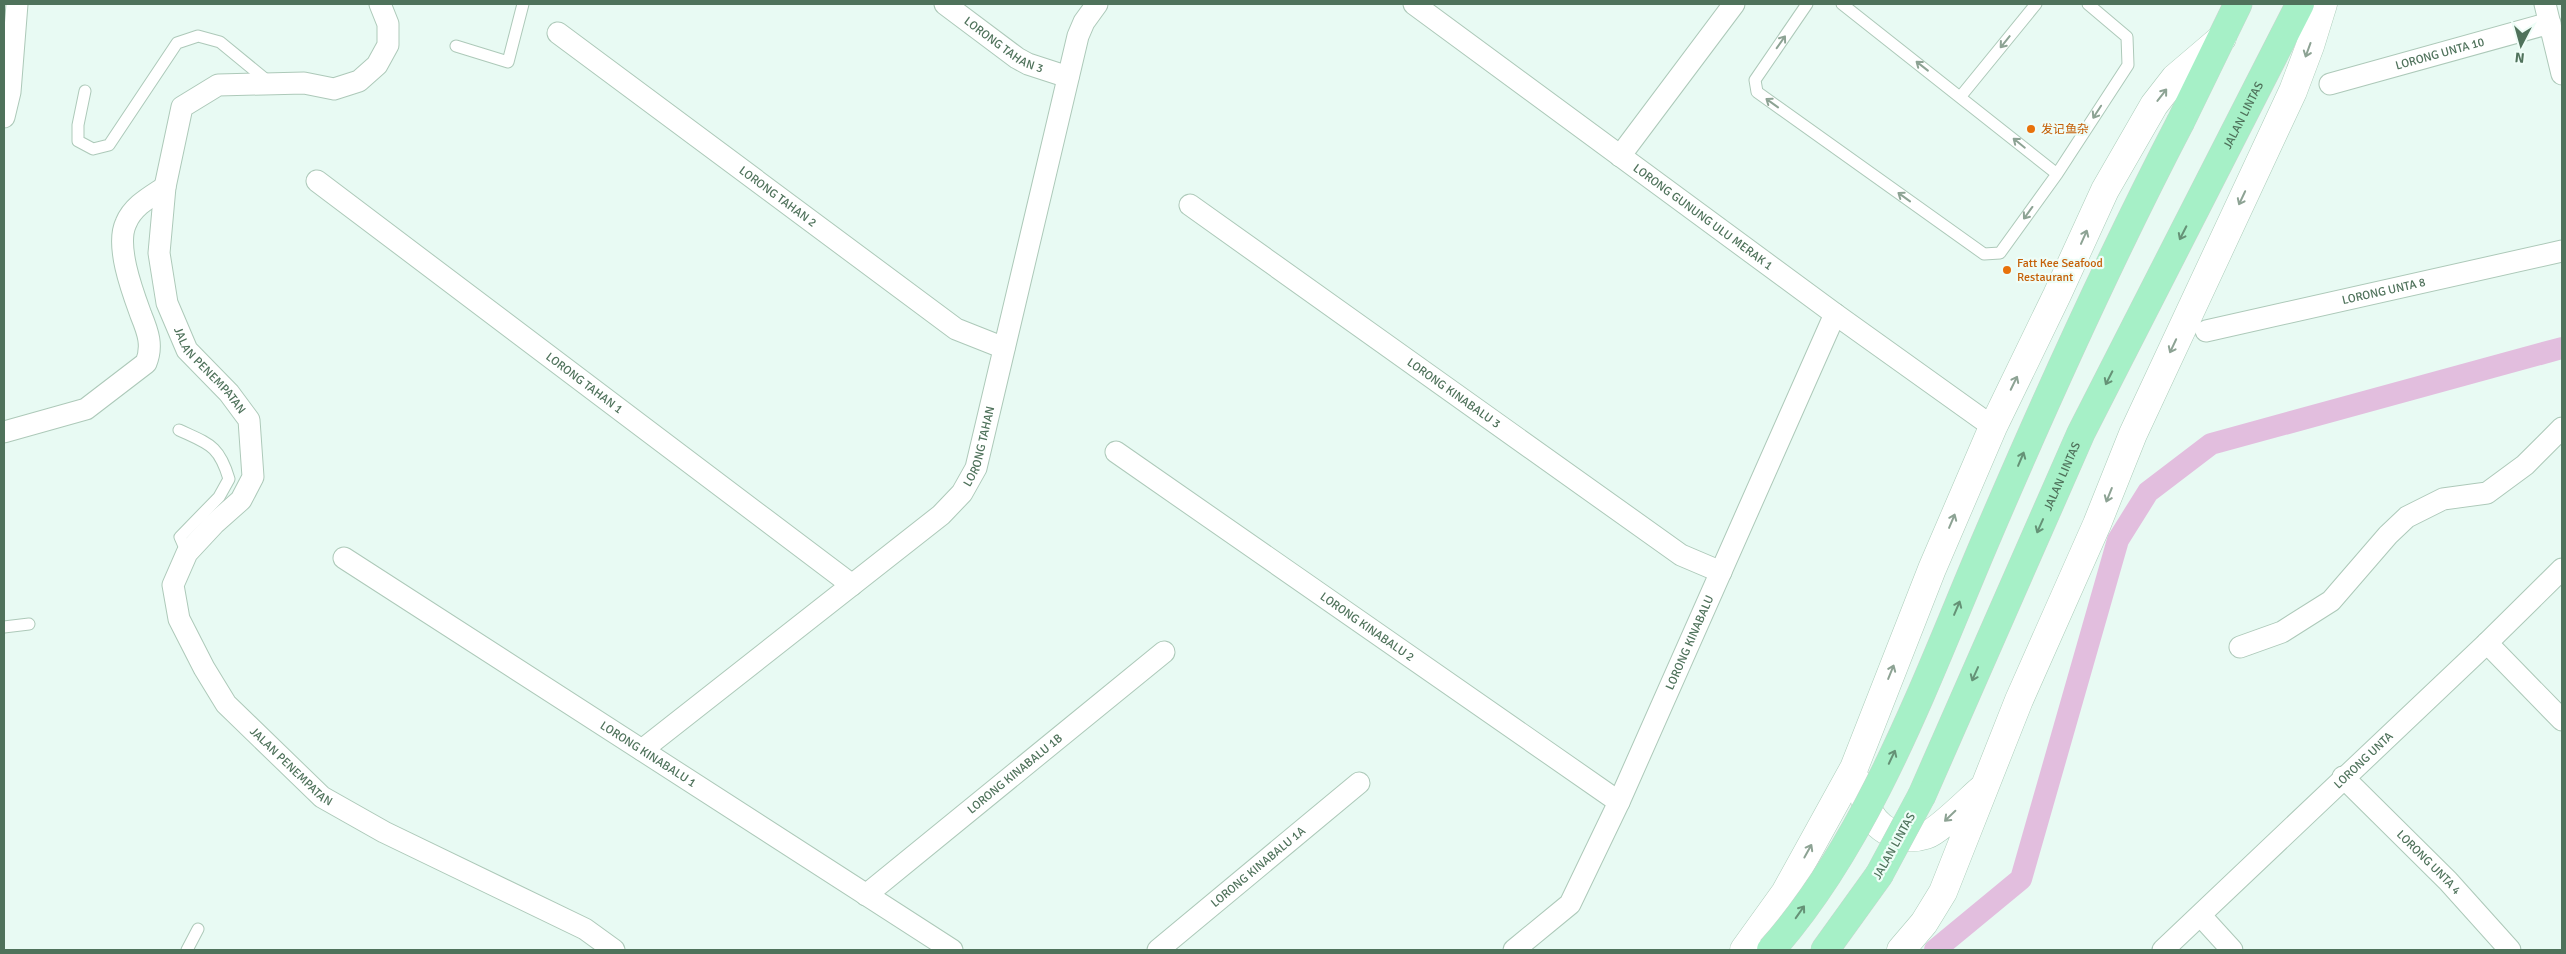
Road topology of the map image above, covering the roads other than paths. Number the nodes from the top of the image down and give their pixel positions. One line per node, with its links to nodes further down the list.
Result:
1 (17, 4): 25 (street)
2 (380, 4): 22 (street, JALAN PENEMPATAN)
3 (522, 4): 18 (lane)
4 (945, 4): 20 (street, LORONG TAHAN 3)
5 (1097, 4): 20 (street, LORONG TAHAN)
6 (1414, 4): 26 (street, LORONG GUNUNG ULU MERAK 1)
7 (1734, 4): 26 (street)
8 (1807, 4): 27 (lane, one-way to 8)
9 (1842, 4): 24 (lane, one-way to 9)
10 (2036, 4): 24 (lane, one-way to 24)
11 (2088, 4): 27 (lane, one-way to 27)
12 (2238, 4): 17 (highway)
13 (2300, 4): 67 (highway, JALAN LINTAS, one-way to 67, bridge)
14 (2323, 4): 55 (main road, one-way to 55)
15 (2547, 14): 19 (street); 21 (street, LORONG UNTA 10)
16 (558, 33): 34 (street, LORONG TAHAN 2)
17 (2222, 38): 35 (main road, one-way to 17); 66 (highway, one-way to 17, bridge)
18 (456, 46)
19 (2562, 74)
20 (1068, 77): 34 (street, LORONG TAHAN)
21 (2330, 84)
22 (274, 85): 23 (lane); 29 (street, JALAN PENEMPATAN)
23 (85, 91)
24 (1961, 96): 27 (lane, one-way to 24)
25 (4, 117)
26 (1620, 156): 32 (street, LORONG GUNUNG ULU MERAK 1)
27 (2057, 174)
28 (317, 181): 44 (street, LORONG TAHAN 1)
29 (164, 187): 38 (street); 40 (street, JALAN PENEMPATAN)
30 (1190, 205): 43 (street, LORONG KINABALU 3)
31 (2562, 251): 33 (street, LORONG UNTA 8)
32 (1835, 314): 35 (street, LORONG GUNUNG ULU MERAK 1); 43 (street, LORONG KINABALU)
33 (2206, 331)
34 (1004, 348): 44 (street, LORONG TAHAN)
35 (1992, 427): 50 (main road, one-way to 35)
36 (2562, 428): 48 (street)
37 (179, 430): 40 (lane)
38 (4, 432)
39 (1116, 452): 56 (street, LORONG KINABALU 2)
40 (187, 553): 61 (street, JALAN PENEMPATAN)
41 (344, 558): 52 (street, LORONG KINABALU 1)
42 (2562, 568): 47 (street, LORONG UNTA)
43 (1721, 572): 56 (street, LORONG KINABALU)
44 (852, 585): 52 (street, LORONG TAHAN)
45 (29, 624): 46 (lane)
46 (4, 627)
47 (2487, 643): 51 (street); 53 (street, LORONG UNTA)
48 (2240, 647)
49 (1164, 652): 57 (street, LORONG KINABALU 1B)
50 (1874, 711): 55 (main road, one-way to 50); 65 (main road, one-way to 50)
51 (2562, 720)
52 (642, 750): 57 (street, LORONG KINABALU 1)
53 (2343, 778): 58 (street, LORONG UNTA); 71 (street, LORONG UNTA 4)
54 (1359, 783): 63 (street, LORONG KINABALU 1A)
55 (1988, 784): 68 (main road)
56 (1619, 802): 64 (street, LORONG KINABALU)
57 (866, 895): 62 (street, LORONG KINABALU 1)
58 (2200, 916): 69 (street, LORONG UNTA); 70 (street)
59 (198, 929): 60 (lane)
60 (187, 950)
61 (614, 950)
62 (952, 950)
63 (1158, 950)
64 (1514, 950)
65 (1744, 950)
66 (1771, 950)
67 (1826, 950)
68 (1901, 950)
69 (2163, 950)
70 (2232, 950)
71 (2510, 950)

